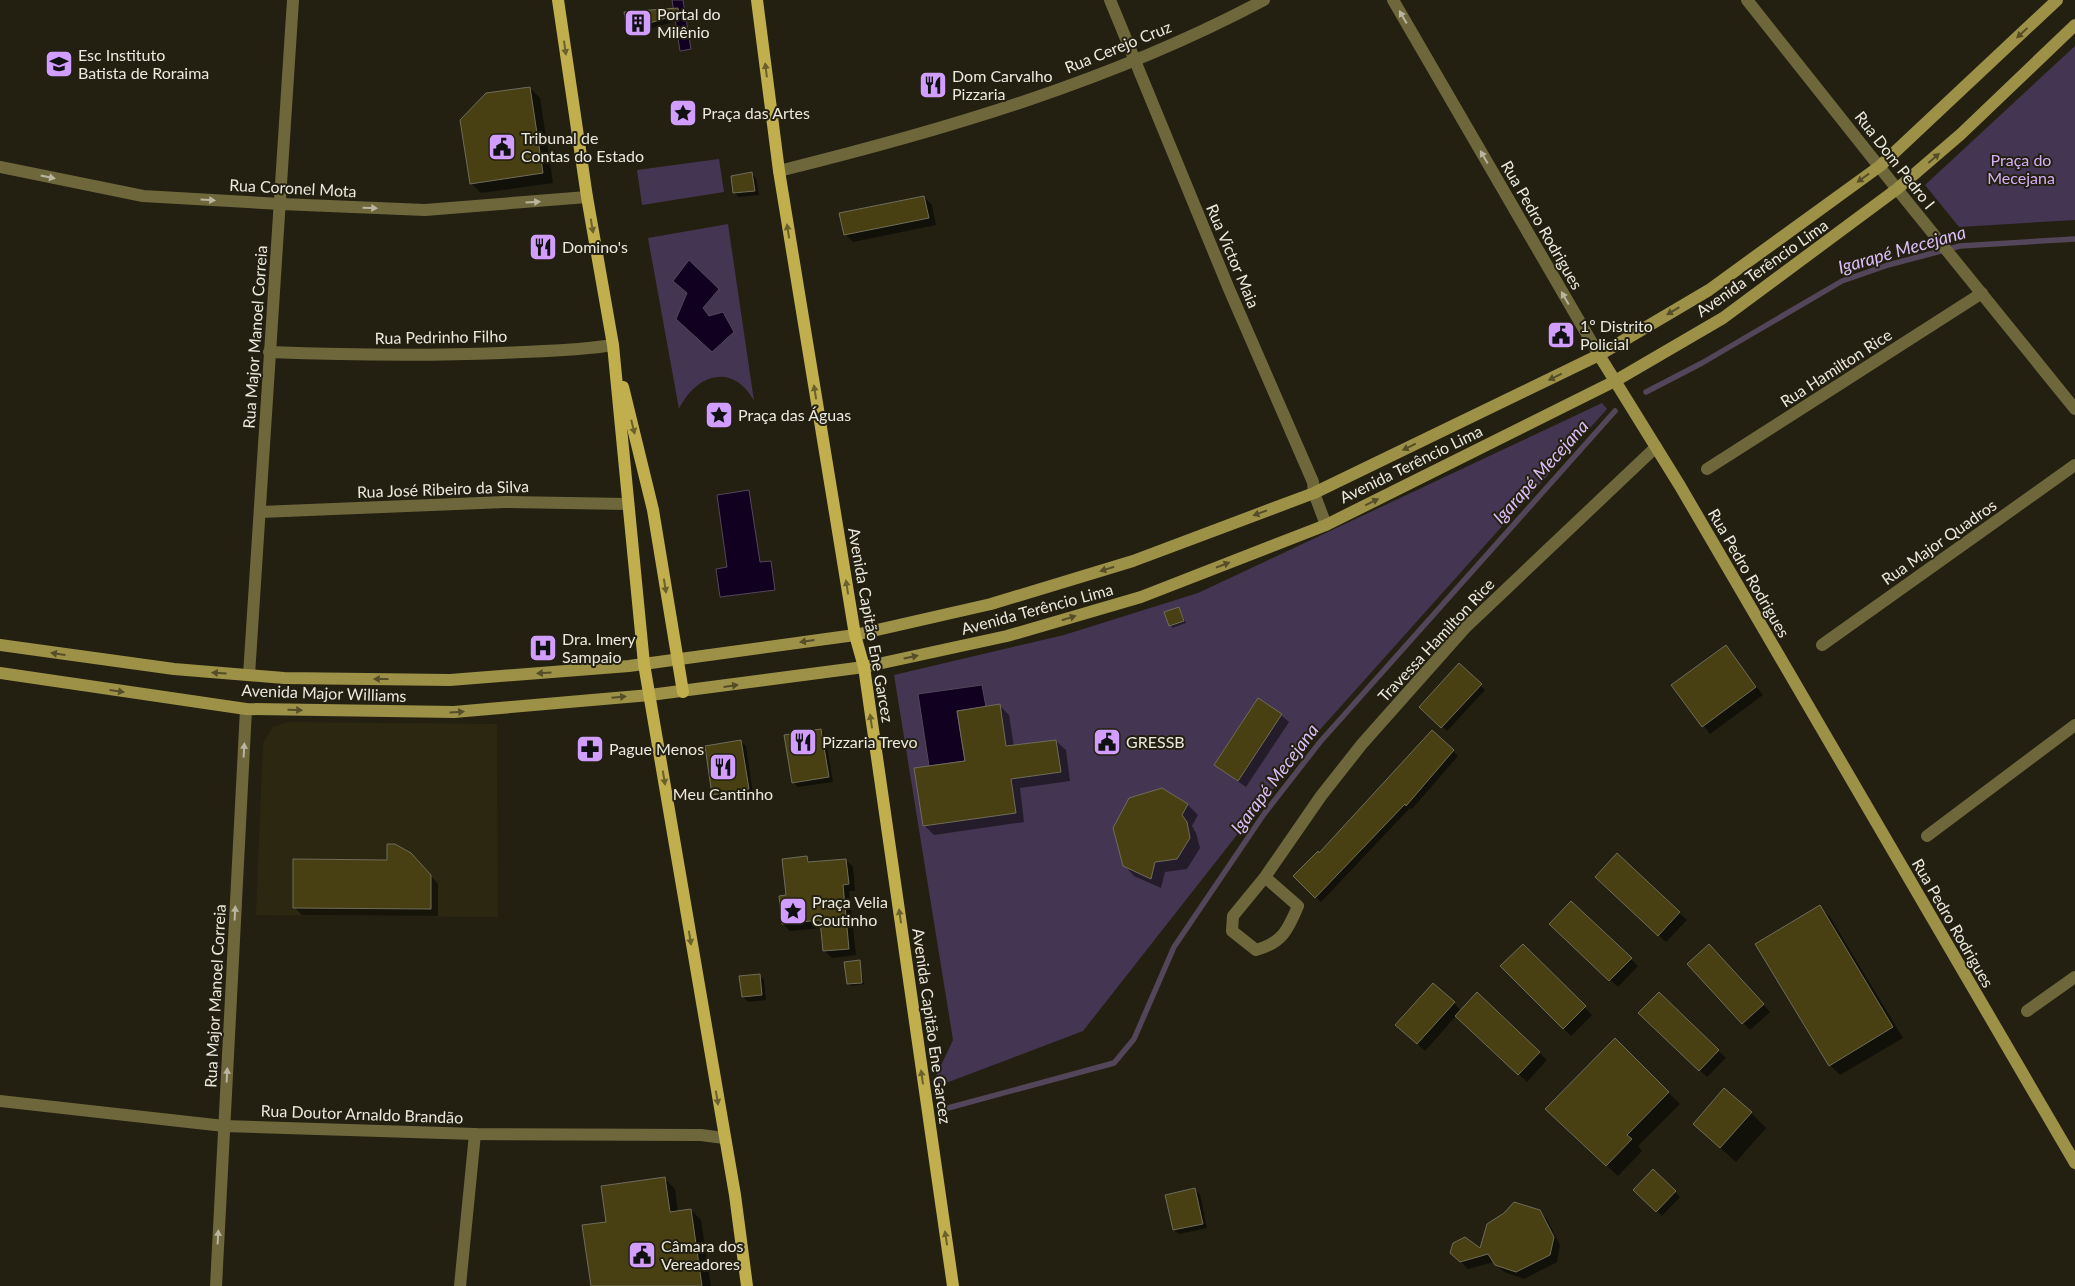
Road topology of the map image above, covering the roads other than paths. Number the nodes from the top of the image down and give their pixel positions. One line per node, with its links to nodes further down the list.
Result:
1 (293, 0): 16 (street, Rua Major Manoel Correia)
2 (558, 0): 15 (main road, one-way to 15)
3 (757, 0): 13 (main road, Avenida Capitão Ene Garcez, one-way to 3)
4 (1110, 0): 10 (street, Rua Victor Maia)
5 (1264, 0): 10 (street, Rua Cerejo Cruz)
6 (1393, 0): 20 (street, Rua Pedro Rodrigues, one-way to 6)
7 (1747, 0): 11 (street, Rua Dom Pedro I)
8 (2057, 0): 11 (main road, Avenida Terêncio Lima, one-way to 11)
9 (2075, 25): 14 (main road, Avenida Terêncio Lima, one-way to 9)
10 (1135, 60): 13 (street, Rua Cerejo Cruz); 26 (street, Rua Victor Maia)
11 (1880, 166): 14 (street, Rua Dom Pedro I); 20 (main road, Avenida Terêncio Lima, one-way to 20)
12 (0, 167): 16 (street, Rua Coronel Mota, one-way to 16)
13 (778, 171): 30 (main road, Avenida Capitão Ene Garcez, one-way to 13)
14 (1897, 189): 17 (street, Rua Dom Pedro I); 21 (main road, Avenida Terêncio Lima)
15 (587, 197): 16 (street, Rua Coronel Mota, one-way to 15); 18 (main road, one-way to 18)
16 (281, 204): 19 (street, Rua Major Manoel Correia)
17 (1982, 293): 22 (street, Rua Dom Pedro I); 25 (street, Rua Hamilton Rice)
18 (613, 345): 19 (street, Rua Pedrinho Filho); 27 (main road); 33 (main road, one-way to 33)
19 (269, 352): 28 (street, Rua Major Manoel Correia)
20 (1599, 355): 21 (main road, Rua Pedro Rodrigues); 26 (main road, Avenida Terêncio Lima, one-way to 26)
21 (1616, 384): 23 (main road, Rua Pedro Rodrigues); 29 (main road, Avenida Terêncio Lima, one-way to 21)
22 (2075, 409)
23 (1653, 442): 43 (street, Travessa Hamilton Rice); 50 (main road, Rua Pedro Rodrigues)
24 (2075, 465): 32 (street, Rua Major Quadros)
25 (1707, 469)
26 (1314, 493): 29 (street, Rua Victor Maia); 30 (main road, Avenida Terêncio Lima, one-way to 30)
27 (627, 504): 28 (street, Rua José Ribeiro da Silva); 34 (main road)
28 (260, 512): 37 (street, Rua Major Manoel Correia)
29 (1326, 525): 35 (main road, Avenida Terêncio Lima, one-way to 29)
30 (855, 635): 33 (main road, Avenida Terêncio Lima, one-way to 33); 35 (main road, Avenida Capitão Ene Garcez)
31 (0, 645): 37 (main road, Avenida Major Williams, one-way to 31)
32 (1822, 645)
33 (677, 660): 34 (main road, Avenida Terêncio Lima); 38 (main road)
34 (644, 664): 37 (main road, Avenida Major Williams, one-way to 37); 39 (main road)
35 (864, 667): 38 (main road, Avenida Terêncio Lima, one-way to 35); 54 (main road, Avenida Capitão Ene Garcez, one-way to 35)
36 (0, 673): 40 (main road, Avenida Major Williams, one-way to 40)
37 (249, 675)
38 (683, 692): 39 (main road, Avenida Terêncio Lima)
39 (650, 695): 40 (main road, Avenida Major Williams, one-way to 39); 49 (main road, one-way to 49)
40 (246, 709): 47 (street, Rua Major Manoel Correia, one-way to 40)
41 (2075, 725): 42 (street)
42 (1927, 836)
43 (1265, 878): 43 (street, Travessa Hamilton Rice)
44 (2075, 977): 45 (street)
45 (2027, 1011)
46 (0, 1101): 47 (street, Rua Doutor Arnaldo Brandão)
47 (224, 1126): 48 (street, Rua Doutor Arnaldo Brandão); 51 (street, Rua Major Manoel Correia, one-way to 47)
48 (475, 1134): 49 (street, Rua Doutor Arnaldo Brandão); 52 (street)
49 (724, 1138): 53 (main road)
50 (2075, 1163)
51 (216, 1286)
52 (460, 1286)
53 (748, 1286)
54 (953, 1286)

